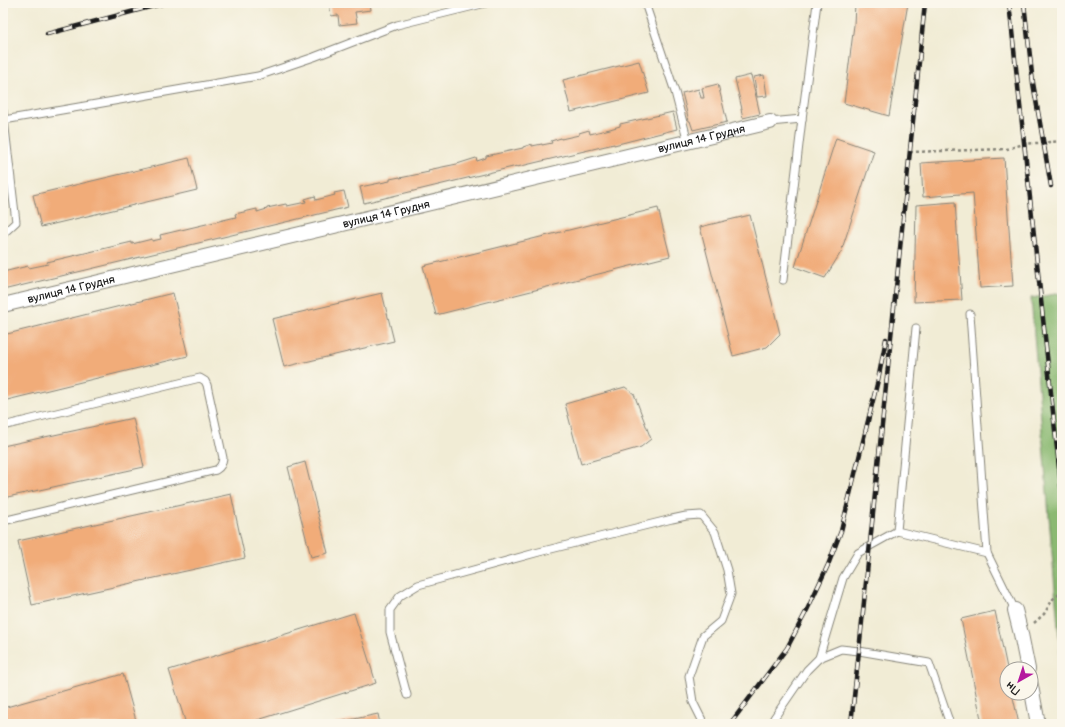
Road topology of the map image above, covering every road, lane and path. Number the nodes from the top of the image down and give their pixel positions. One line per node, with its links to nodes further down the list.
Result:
1 (486, 3): 6 (lane)
2 (645, 3): 9 (lane)
3 (817, 3): 5 (lane)
4 (3, 111): 6 (lane)
5 (802, 119): 7 (lane); 12 (lane)
6 (4, 120): 11 (lane)
7 (770, 122): 9 (street, вулиця 14 Грудня)
8 (1062, 140): 10 (path)
9 (688, 142): 13 (street, вулиця 14 Грудня)
10 (910, 152)
11 (3, 234)
12 (783, 280)
13 (3, 305)
14 (970, 314): 19 (lane)
15 (916, 328): 18 (lane)
16 (3, 426): 17 (lane)
17 (3, 521)
18 (897, 531): 19 (lane); 23 (lane)
19 (987, 553): 21 (lane)
20 (1062, 592): 22 (path)
21 (1015, 610): 22 (street)
22 (1021, 634): 24 (street)
23 (819, 658): 28 (lane); 29 (lane)
24 (1026, 661)
25 (407, 695): 27 (lane)
26 (1034, 701): 30 (street)
27 (704, 724)
28 (772, 724)
29 (950, 724)
30 (1038, 724)

